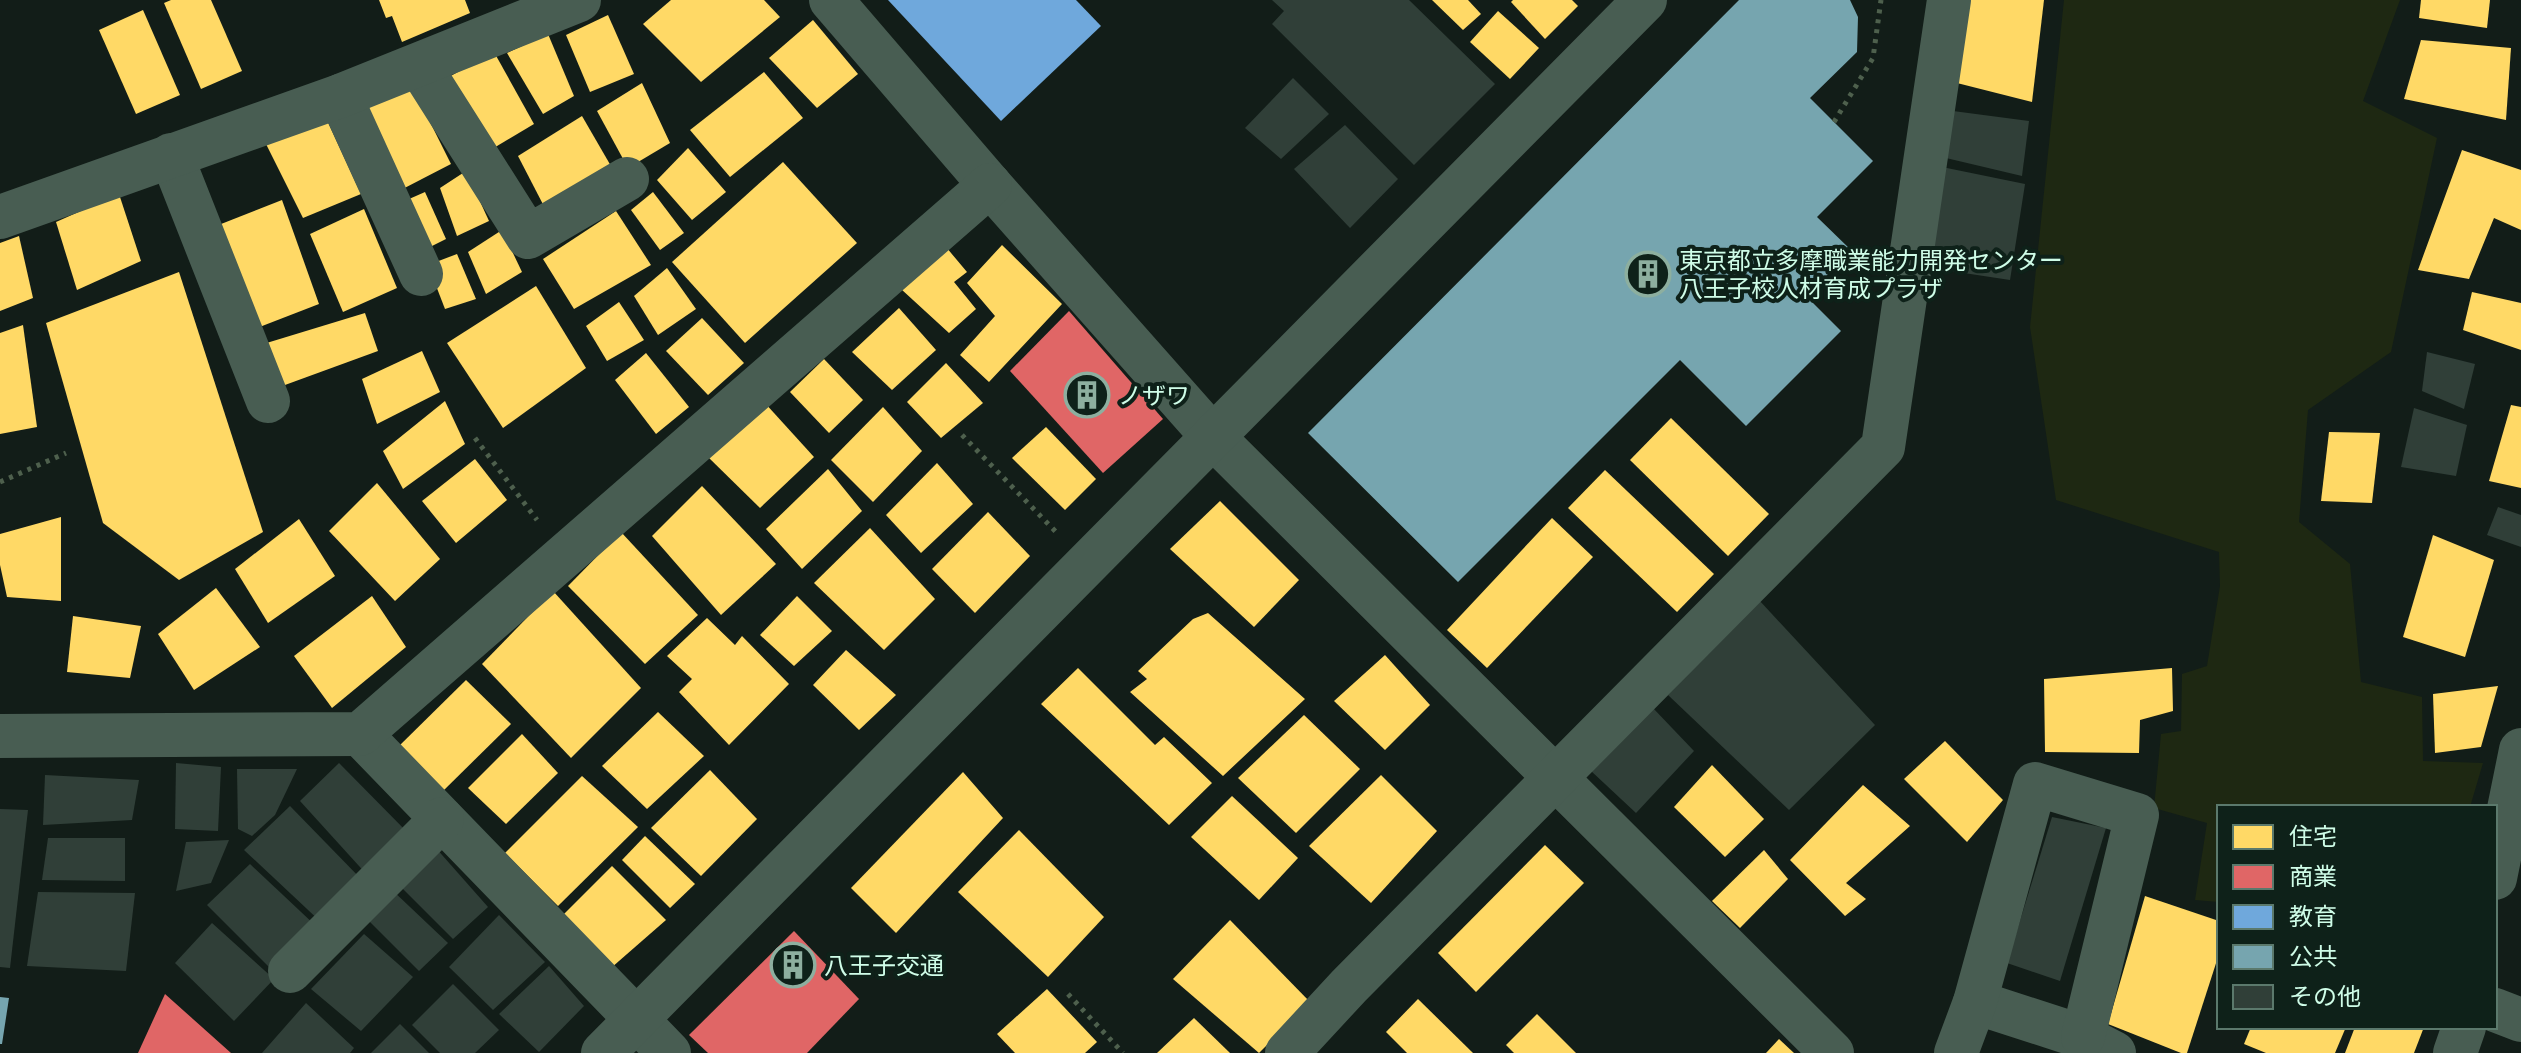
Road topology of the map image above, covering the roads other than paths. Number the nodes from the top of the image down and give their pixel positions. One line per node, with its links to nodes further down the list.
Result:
1 (579, 0): 5 (street)
2 (831, 0): 9 (street)
3 (1949, 0): 17 (street)
4 (1620, 8): 13 (street)
5 (419, 65): 6 (street); 8 (street)
6 (340, 96): 7 (street); 11 (street)
7 (171, 155): 10 (street); 12 (street)
8 (627, 179)
9 (990, 185): 13 (street); 14 (street)
10 (0, 217)
11 (421, 274)
12 (268, 401)
13 (1213, 437): 17 (street); 23 (street)
14 (360, 734): 15 (street); 18 (street)
15 (0, 736)
16 (2521, 750): 19 (street)
17 (1558, 778): 29 (street); 30 (street)
18 (442, 819): 20 (street); 23 (street)
19 (2497, 868)
20 (290, 971)
21 (1975, 1002): 26 (street); 26 (street); 31 (street)
22 (2497, 1011): 24 (street)
23 (636, 1020): 27 (street); 28 (street)
24 (2521, 1020)
25 (2463, 1029): 32 (street)
26 (2098, 1045)
27 (603, 1053)
28 (669, 1053)
29 (1287, 1053)
30 (1832, 1053)
31 (1956, 1053)
32 (2455, 1053)

